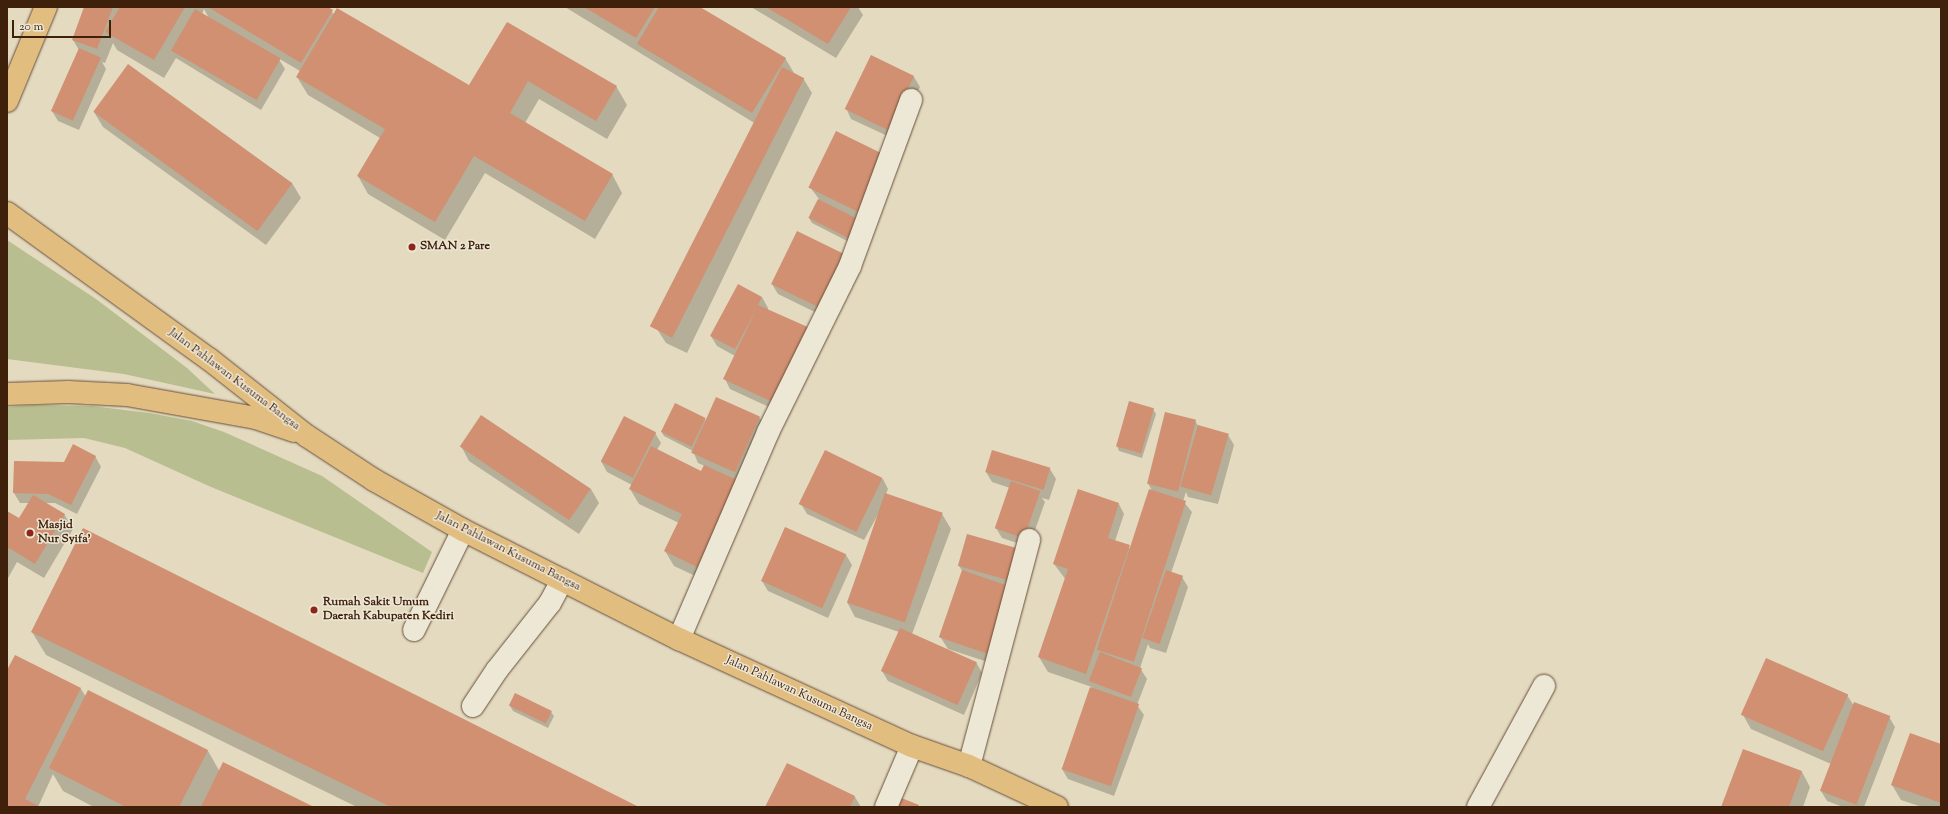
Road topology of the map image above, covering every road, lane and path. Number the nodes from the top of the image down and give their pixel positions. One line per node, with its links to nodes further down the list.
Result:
1 (46, 7): 3 (main road)
2 (911, 100): 11 (street)
3 (7, 102)
4 (7, 213): 6 (main road, Jalan Pahlawan Kusuma Bangsa)
5 (7, 394): 6 (main road)
6 (307, 436): 7 (main road, Jalan Pahlawan Kusuma Bangsa)
7 (463, 530): 9 (main road, Jalan Pahlawan Kusuma Bangsa); 10 (street)
8 (1030, 540): 15 (street)
9 (562, 580): 11 (main road, Jalan Pahlawan Kusuma Bangsa); 13 (street)
10 (414, 630)
11 (679, 639): 14 (main road, Jalan Pahlawan Kusuma Bangsa)
12 (1544, 686): 18 (street)
13 (473, 706)
14 (912, 746): 15 (main road, Jalan Pahlawan Kusuma Bangsa); 16 (street)
15 (970, 766): 17 (main road, Jalan Pahlawan Kusuma Bangsa)
16 (886, 807)
17 (1057, 807)
18 (1478, 807)

